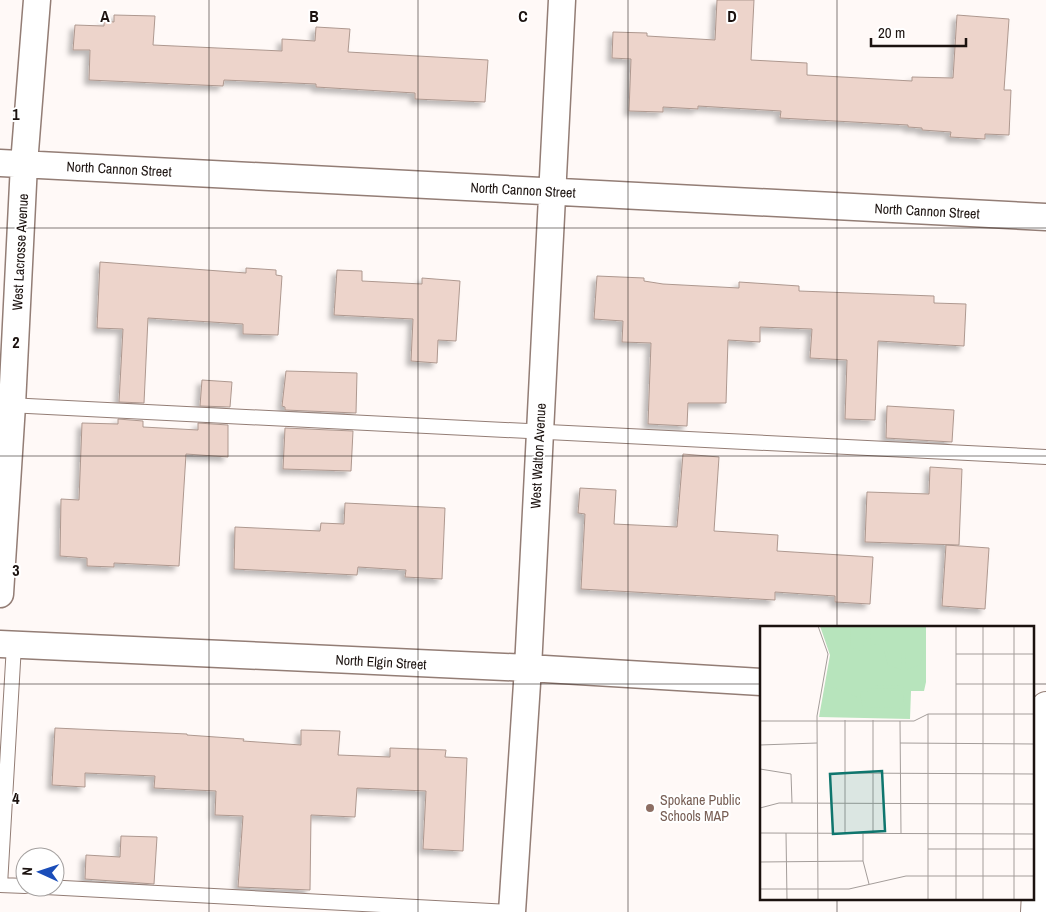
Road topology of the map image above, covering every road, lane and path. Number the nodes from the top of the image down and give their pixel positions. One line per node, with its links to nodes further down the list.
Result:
1 (37, 0): 3 (street, West Lacrosse Avenue)
2 (562, 0): 4 (street, West Walton Avenue)
3 (12, 163): 4 (street, North Cannon Street); 6 (street, West Lacrosse Avenue)
4 (552, 191): 5 (street, North Cannon Street); 7 (street, West Walton Avenue)
5 (1046, 217)
6 (6, 405): 7 (lane); 9 (street, West Lacrosse Avenue)
7 (540, 432): 8 (lane); 11 (street, West Walton Avenue)
8 (1046, 457)
9 (0, 594)
10 (7, 644): 11 (street, North Elgin Street); 14 (lane)
11 (528, 668): 12 (street, North Elgin Street); 17 (street, West Walton Avenue)
12 (760, 682)
13 (1046, 706): 18 (street)
14 (0, 885): 15 (lane)
15 (15, 886)
16 (65, 888): 17 (lane)
17 (512, 912)
18 (1035, 912)

